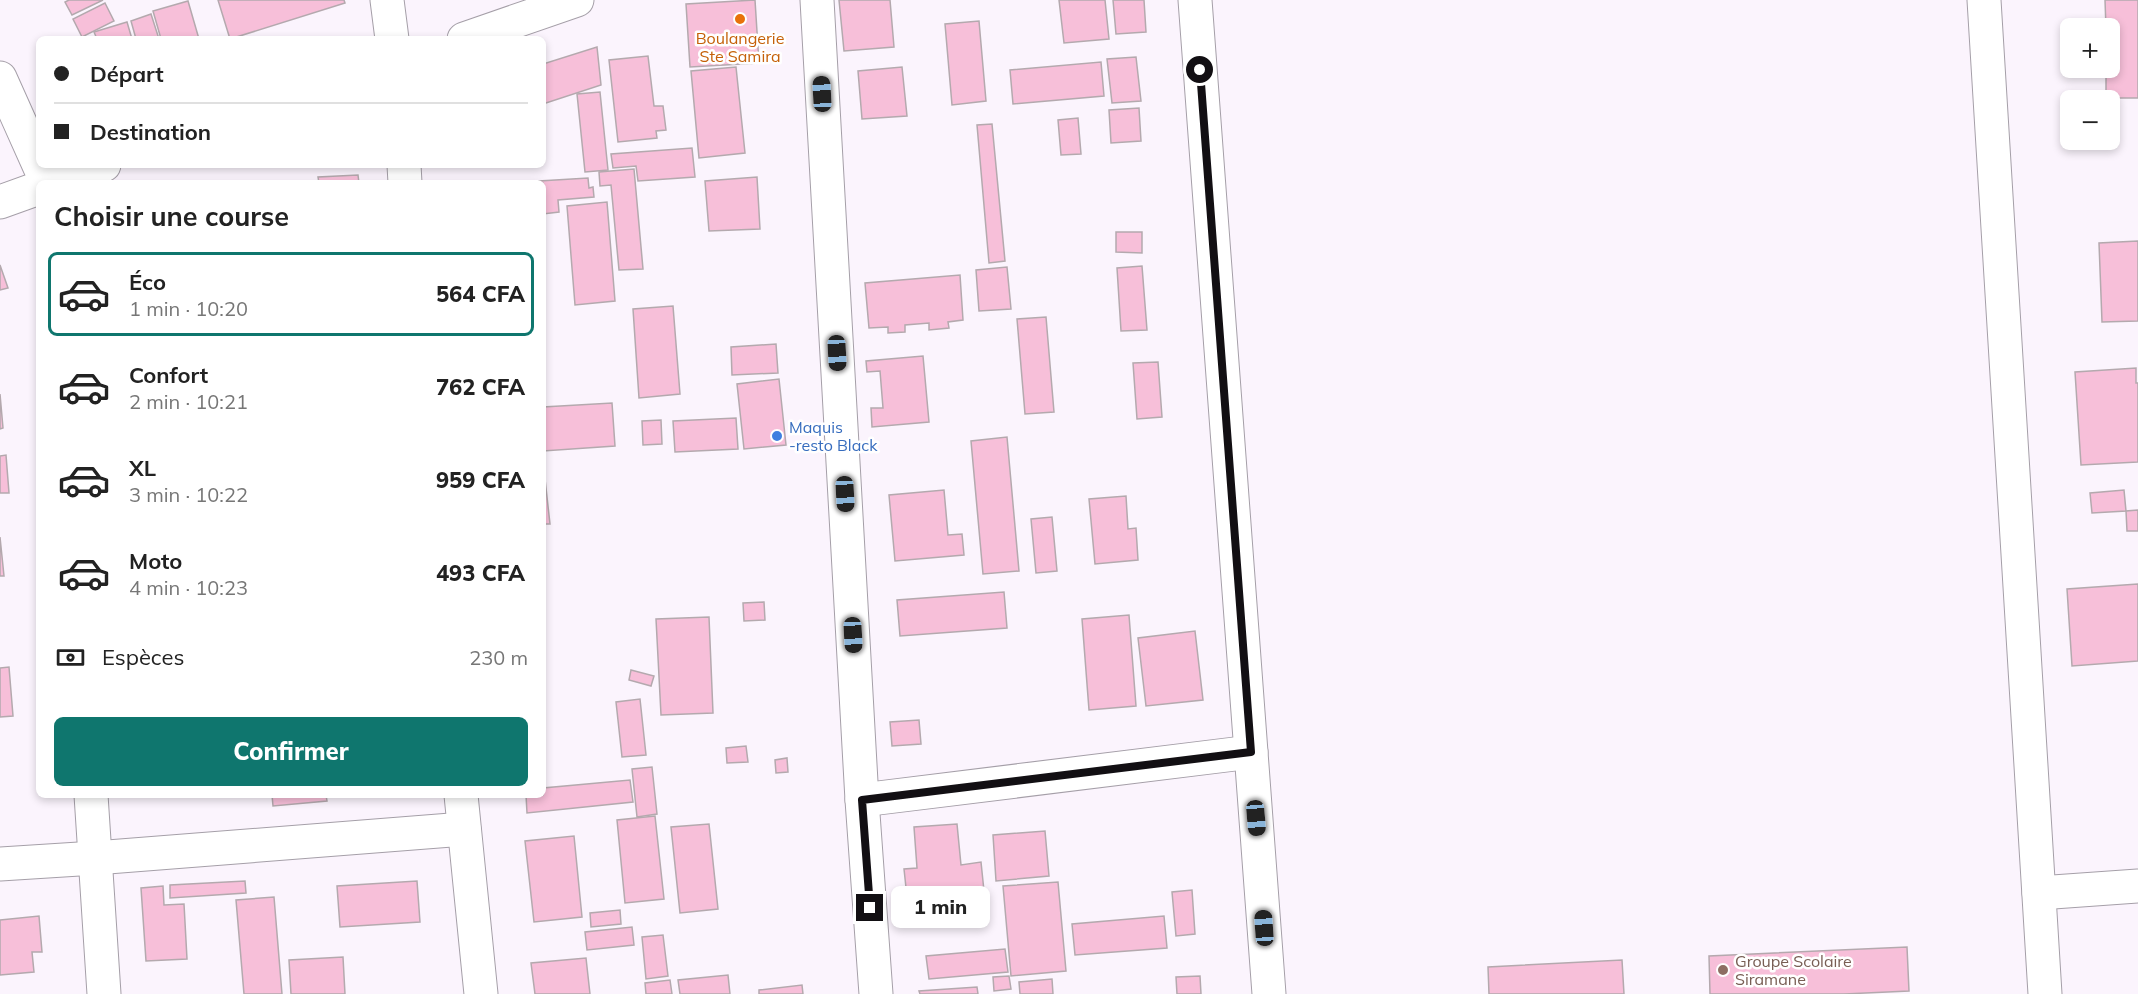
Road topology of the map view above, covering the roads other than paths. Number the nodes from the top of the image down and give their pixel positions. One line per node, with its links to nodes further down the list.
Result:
1 (387, 0): 6 (street)
2 (577, 0): 7 (street)
3 (817, 0): 17 (street)
4 (1195, 0): 14 (street)
5 (1984, 0): 22 (street)
6 (392, 36)
7 (473, 36)
8 (0, 78): 9 (street)
9 (36, 158)
10 (95, 168): 11 (street)
11 (61, 180)
12 (36, 189): 13 (street)
13 (0, 202)
14 (1251, 752): 17 (street); 26 (street)
15 (91, 798): 19 (street)
16 (461, 798): 18 (street)
17 (862, 800): 25 (street)
18 (464, 829): 19 (street); 24 (street)
19 (95, 858): 20 (street); 23 (street)
20 (0, 864)
21 (2138, 886): 22 (street)
22 (2039, 893): 27 (street)
23 (104, 994)
24 (481, 994)
25 (876, 994)
26 (1269, 994)
27 (2045, 994)

